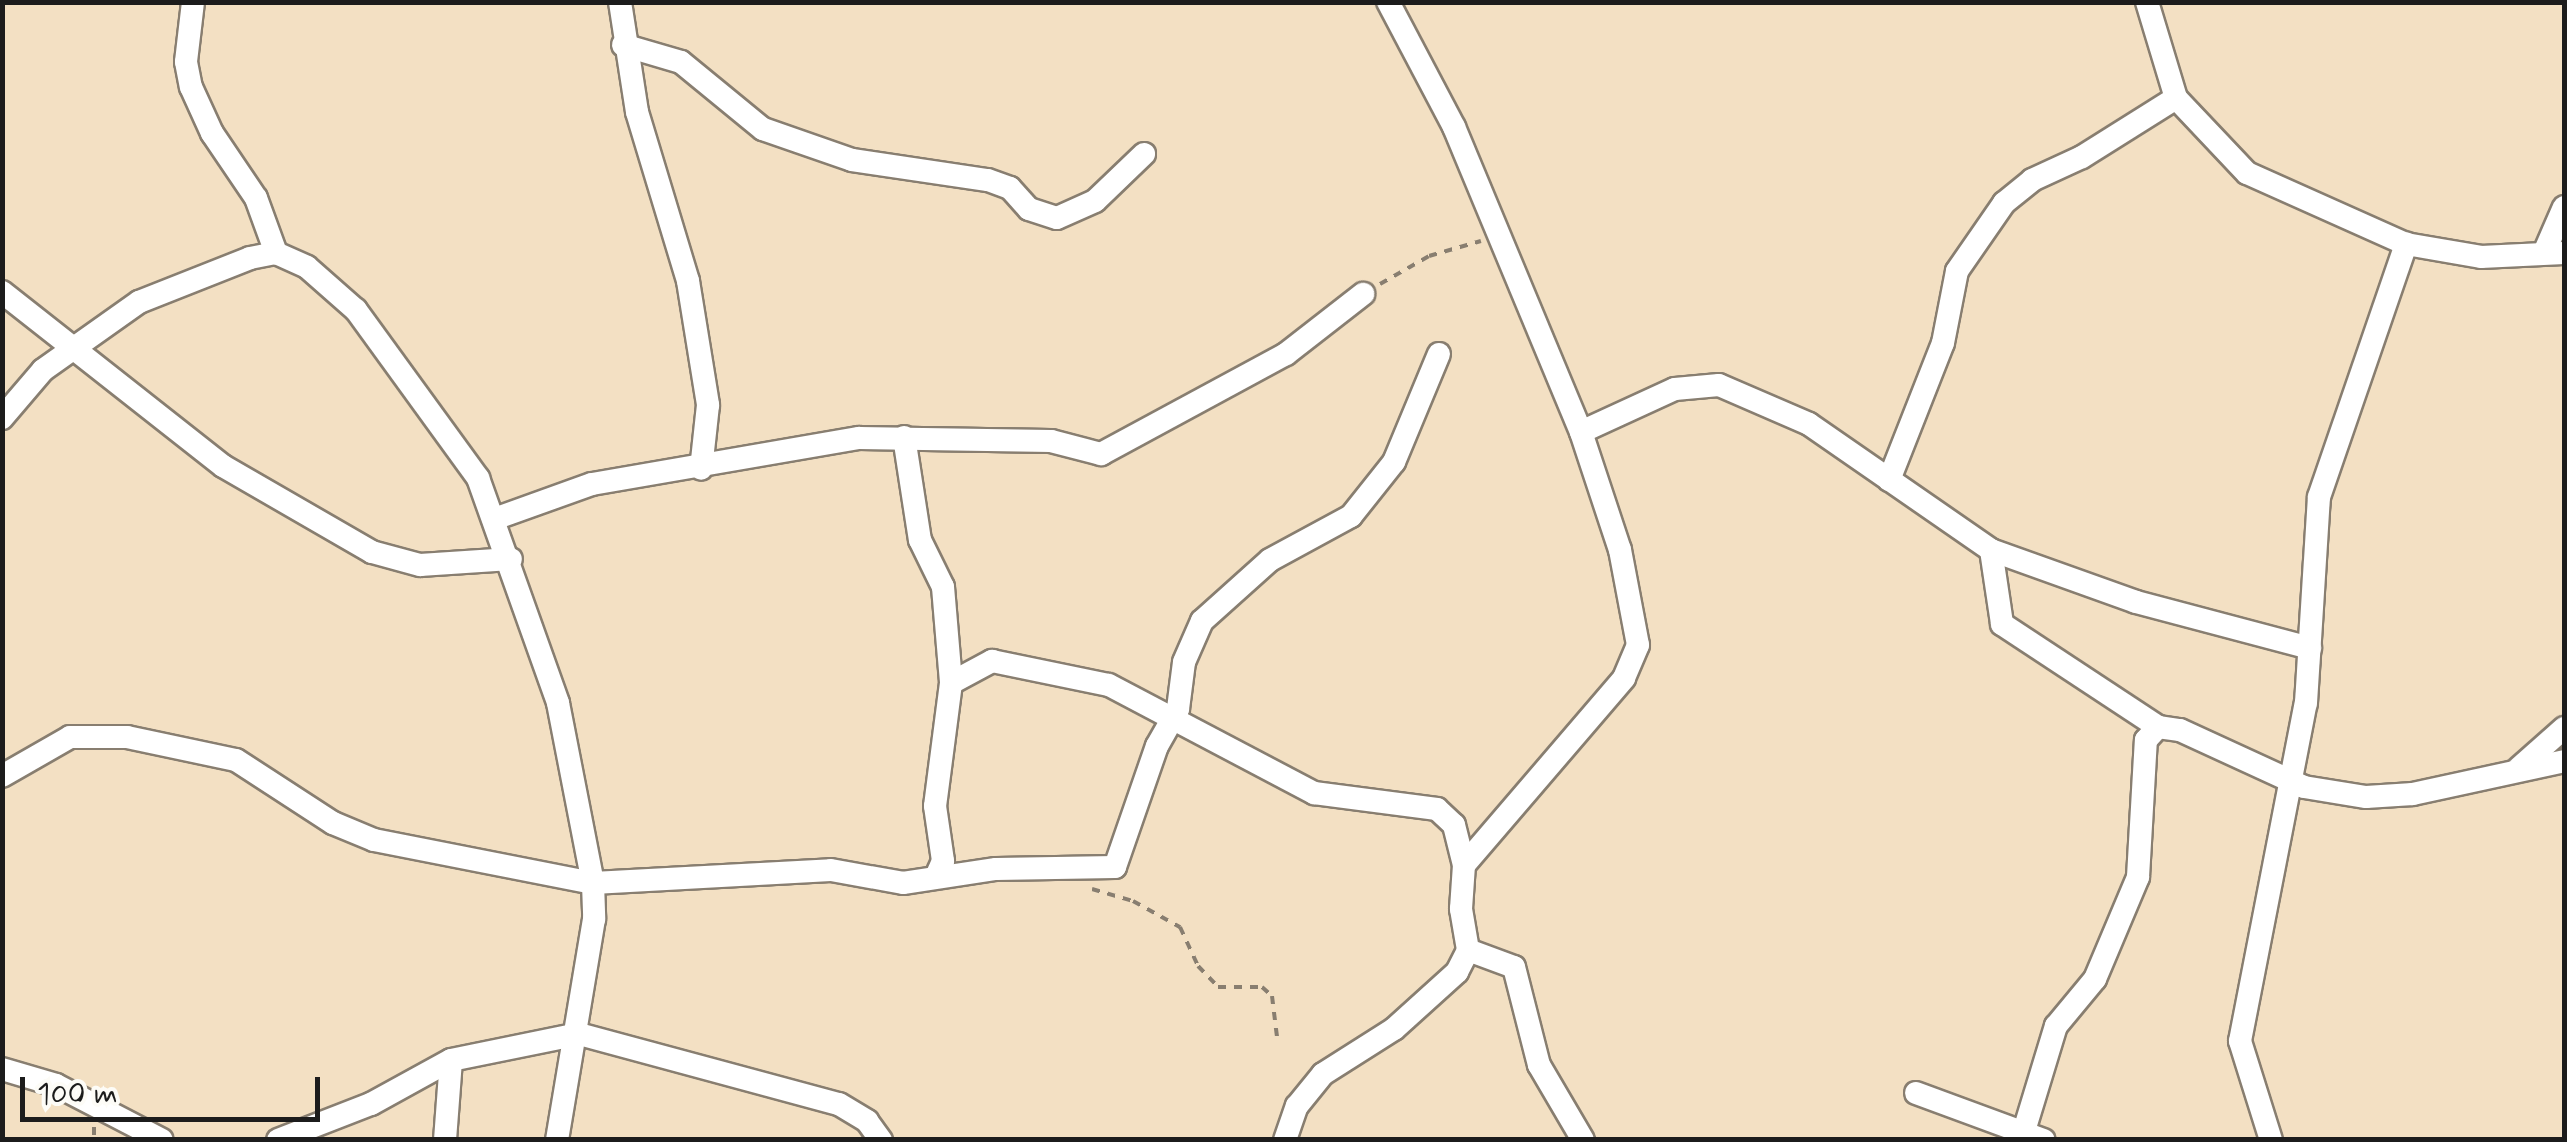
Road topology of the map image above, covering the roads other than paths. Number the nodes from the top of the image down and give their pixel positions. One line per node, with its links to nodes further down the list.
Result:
1 (193, 2): 11 (street)
2 (620, 2): 5 (street)
3 (1388, 2): 17 (street)
4 (2147, 2): 6 (street)
5 (623, 45): 7 (street); 19 (street)
6 (2176, 98): 9 (street); 20 (street)
7 (1144, 154)
8 (2564, 208): 10 (street)
9 (2406, 244): 10 (street); 24 (street)
10 (2554, 253)
11 (276, 254): 14 (street); 21 (street)
12 (2, 292): 14 (street)
13 (1363, 294): 18 (street)
14 (73, 349): 16 (street); 23 (street)
15 (1440, 354): 26 (street)
16 (2, 418)
17 (1580, 432): 20 (street); 33 (street)
18 (904, 437): 19 (street); 25 (street)
19 (701, 469): 21 (street)
20 (1889, 480): 22 (street)
21 (497, 518): 23 (street)
22 (1990, 550): 24 (street); 27 (street)
23 (511, 559): 35 (street)
24 (2310, 648): 32 (street)
25 (951, 683): 26 (street); 34 (street)
26 (1170, 716): 33 (street); 34 (street)
27 (2158, 726): 32 (street); 41 (street)
28 (2564, 728): 30 (street)
29 (2564, 761): 30 (street)
30 (2516, 770): 32 (street)
31 (2, 776): 35 (street)
32 (2288, 781): 49 (street)
33 (1464, 864): 36 (street)
34 (936, 877): 35 (street)
35 (593, 883): 37 (street)
36 (1468, 950): 47 (street); 48 (street)
37 (579, 1034): 38 (street); 45 (street); 46 (street)
38 (451, 1060): 43 (street); 44 (street)
39 (2, 1069): 42 (street)
40 (1916, 1094): 41 (street)
41 (2034, 1135)
42 (162, 1140)
43 (278, 1140)
44 (445, 1140)
45 (557, 1140)
46 (881, 1140)
47 (1285, 1140)
48 (1583, 1140)
49 (2272, 1140)

